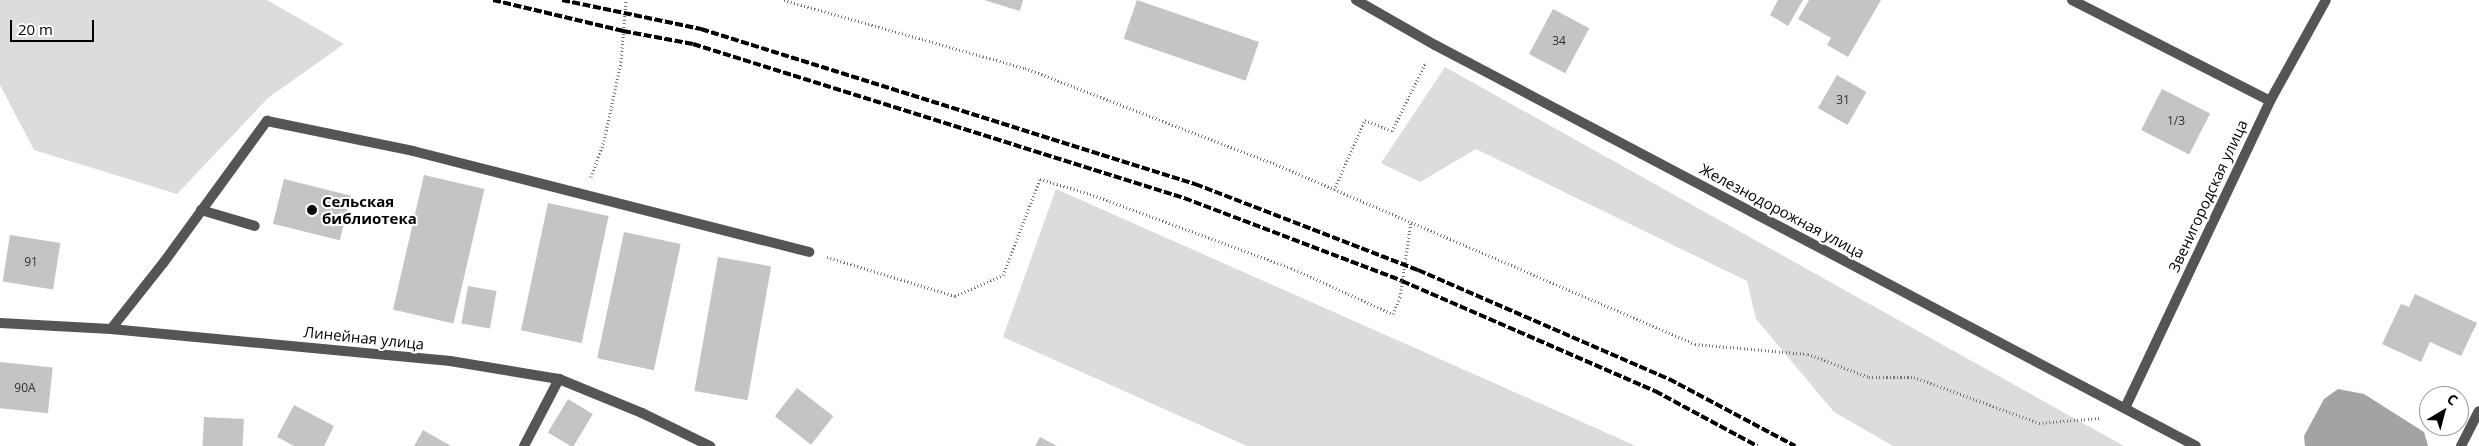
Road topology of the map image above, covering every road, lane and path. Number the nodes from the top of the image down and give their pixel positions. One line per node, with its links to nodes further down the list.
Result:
1 (626, 0): 9 (path)
2 (784, 0): 8 (path)
3 (1356, 0): 6 (street, Железнодорожная улица)
4 (2072, 0): 7 (street)
5 (2326, 0): 7 (street, Звенигородская улица)
6 (1435, 45): 8 (path); 17 (street, Железнодорожная улица)
7 (2270, 101): 17 (street, Звенигородская улица)
8 (1334, 190): 11 (path)
9 (584, 195): 10 (street); 13 (street)
10 (201, 210): 12 (street); 15 (street)
11 (1411, 222): 13 (path); 19 (path)
12 (255, 226)
13 (809, 252)
14 (0, 323): 15 (street, Линейная улица)
15 (111, 329): 16 (street, Линейная улица)
16 (559, 379): 20 (street); 21 (street, Линейная улица)
17 (2125, 408): 22 (street, Железнодорожная улица)
18 (2479, 411): 23 (street)
19 (2105, 418)
20 (524, 446)
21 (710, 446)
22 (2196, 446)
23 (2461, 446)

